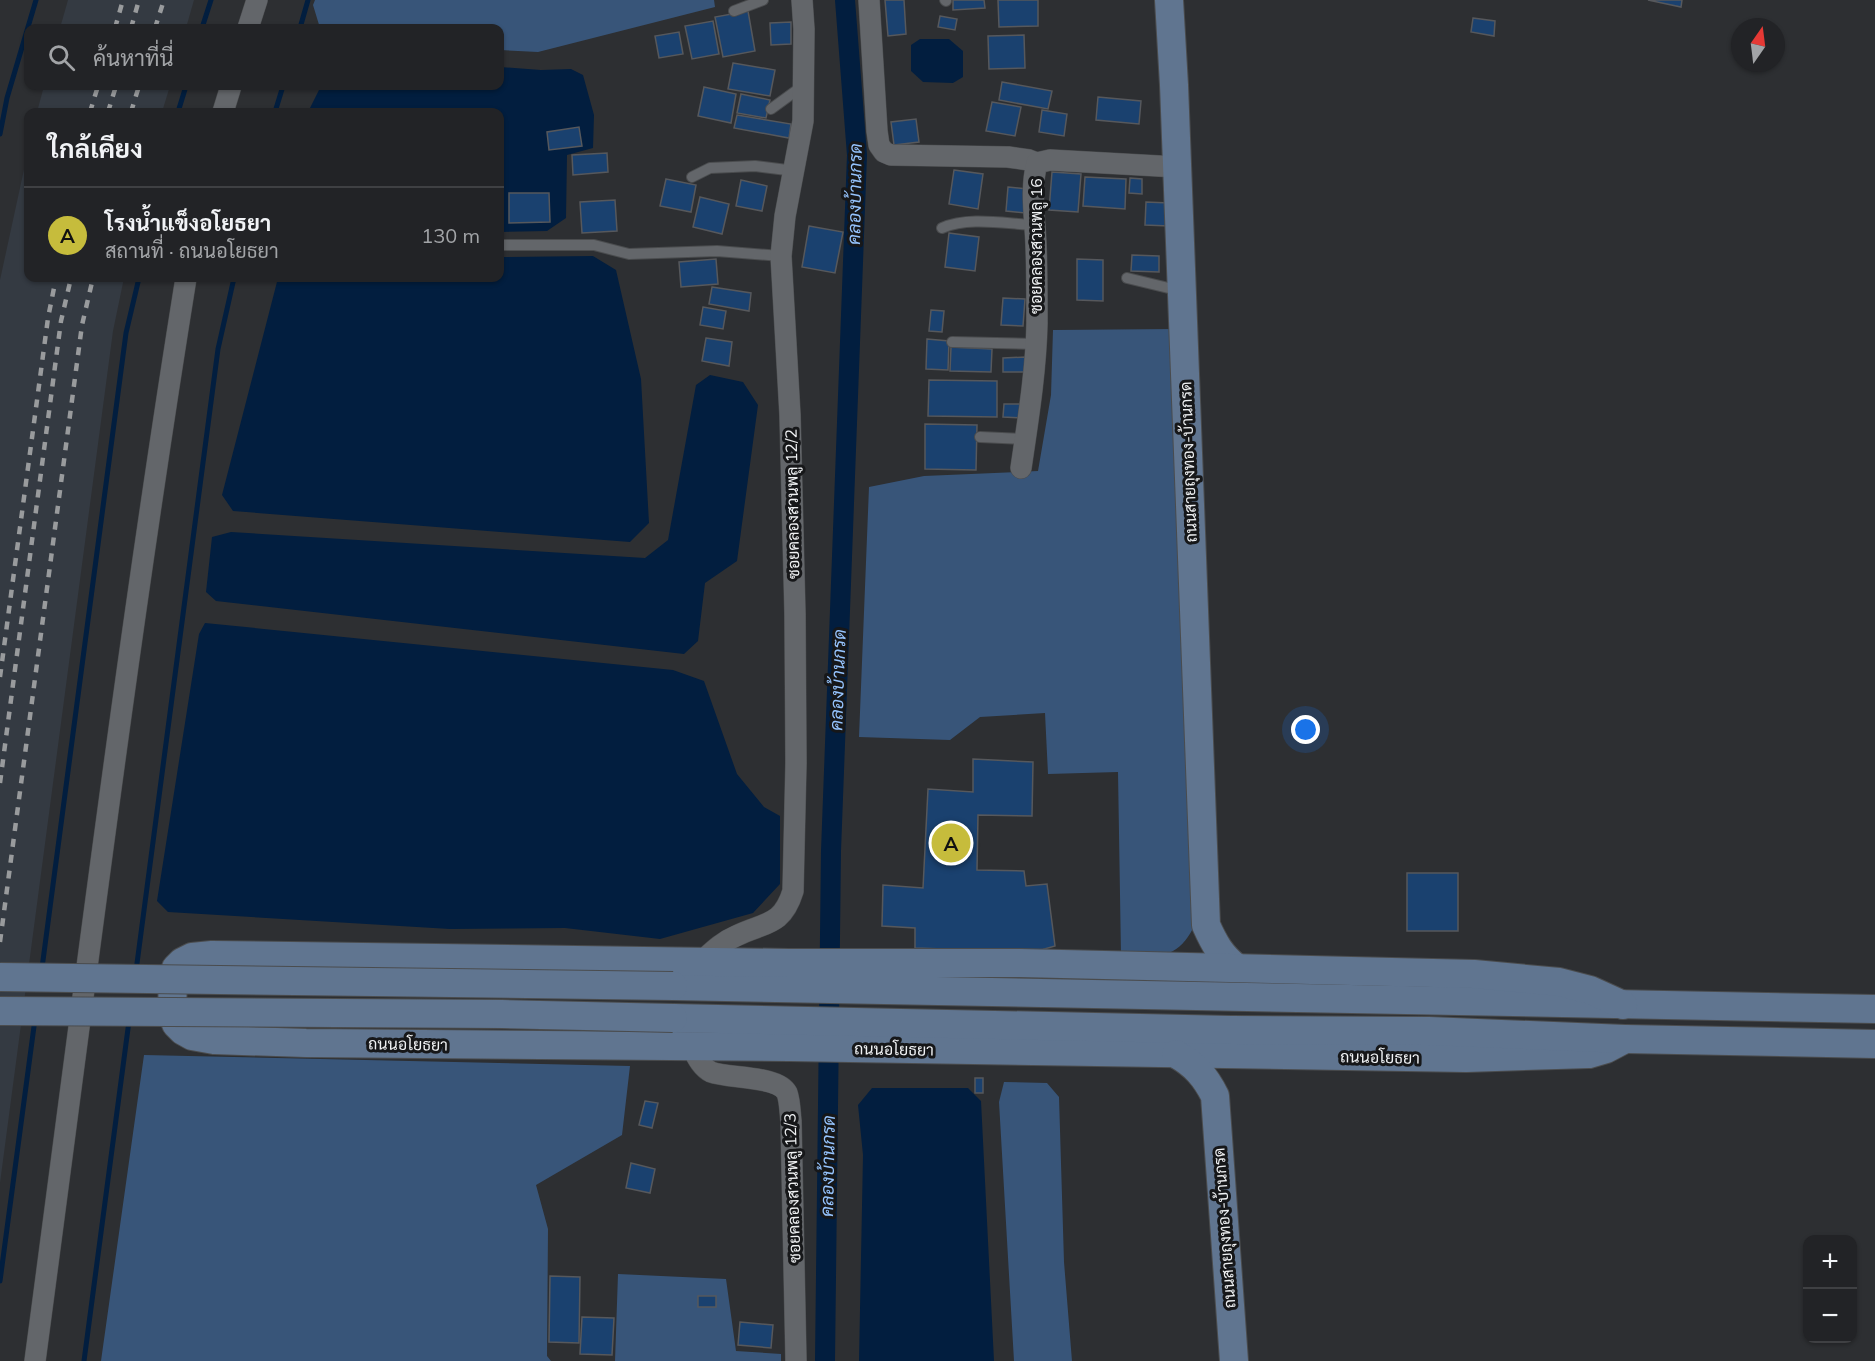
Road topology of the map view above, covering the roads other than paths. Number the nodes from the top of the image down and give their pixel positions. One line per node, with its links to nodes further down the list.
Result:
1 (257, 0): 7 (street)
2 (763, 0): 6 (lane)
3 (802, 0): 8 (street, ซอยคลองสวนพลู 12/2)
4 (869, 0): 12 (street)
5 (1168, 0): 13 (street, ถนนสายถุงทอง-บ้านกรด)
6 (734, 11)
7 (249, 24)
8 (804, 84): 11 (lane); 14 (street, ซอยคลองสวนพลู 12/2)
9 (230, 90): 10 (street)
10 (224, 108)
11 (771, 109)
12 (1037, 163): 13 (street, ซอยคลองสวนพลู 16); 16 (street, ซอยคลองสวนพลู 16)
13 (1177, 167): 22 (street, ถนนสายถุงทอง-บ้านกรด)
14 (795, 171): 15 (lane); 19 (street, ซอยคลองสวนพลู 12/2)
15 (692, 177)
16 (1035, 225): 17 (lane); 24 (street, ซอยคลองสวนพลู 16)
17 (942, 228)
18 (504, 246): 19 (lane)
19 (781, 256): 29 (street, ซอยคลองสวนพลู 12/2)
20 (1127, 278): 22 (lane)
21 (185, 282): 45 (street)
22 (1182, 292): 28 (street, ถนนสายถุงทอง-บ้านกรด)
23 (952, 342): 24 (lane)
24 (1035, 344): 26 (street, ซอยคลองสวนพลู 16)
25 (980, 437): 26 (lane)
26 (1025, 440): 27 (street, ซอยคลองสวนพลู 16)
27 (1021, 468)
28 (1206, 925): 30 (street, ถนนสายถุงทอง-บ้านกรด); 31 (street, ถนนสายถุงทอง-บ้านกรด)
29 (702, 962): 32 (street, ถนนอโยธยา); 41 (street, ถนนอโยธยา)
30 (1174, 967): 31 (street, ถนนอโยธยา); 32 (street, ถนนอโยธยา)
31 (1236, 968): 34 (street, ถนนอโยธยา)
32 (790, 976): 33 (street, ถนนอโยธยา, bridge); 34 (street, ถนนอโยธยา)
33 (0, 978)
34 (1623, 1005): 35 (street, ถนนอโยธยา)
35 (1875, 1009)
36 (0, 1011): 37 (street, ถนนอโยธยา, bridge)
37 (788, 1034): 38 (street, ถนนอโยธยา); 41 (street, ถนนอโยธยา)
38 (846, 1035): 39 (street, ถนนอโยธยา); 42 (street, ถนนอโยธยา)
39 (1625, 1039): 40 (street, ถนนอโยธยา); 43 (street, ถนนอโยธยา)
40 (1875, 1044)
41 (691, 1046): 46 (street, ซอยคลองสวนพลู 12/3)
42 (1176, 1054): 43 (street, ถนนอโยธยา); 44 (street, ถนนสายถุงทอง-บ้านกรด)
43 (1253, 1054): 44 (street)
44 (1215, 1096): 47 (street, ถนนสายถุงทอง-บ้านกรด)
45 (35, 1361)
46 (796, 1361)
47 (1234, 1361)

